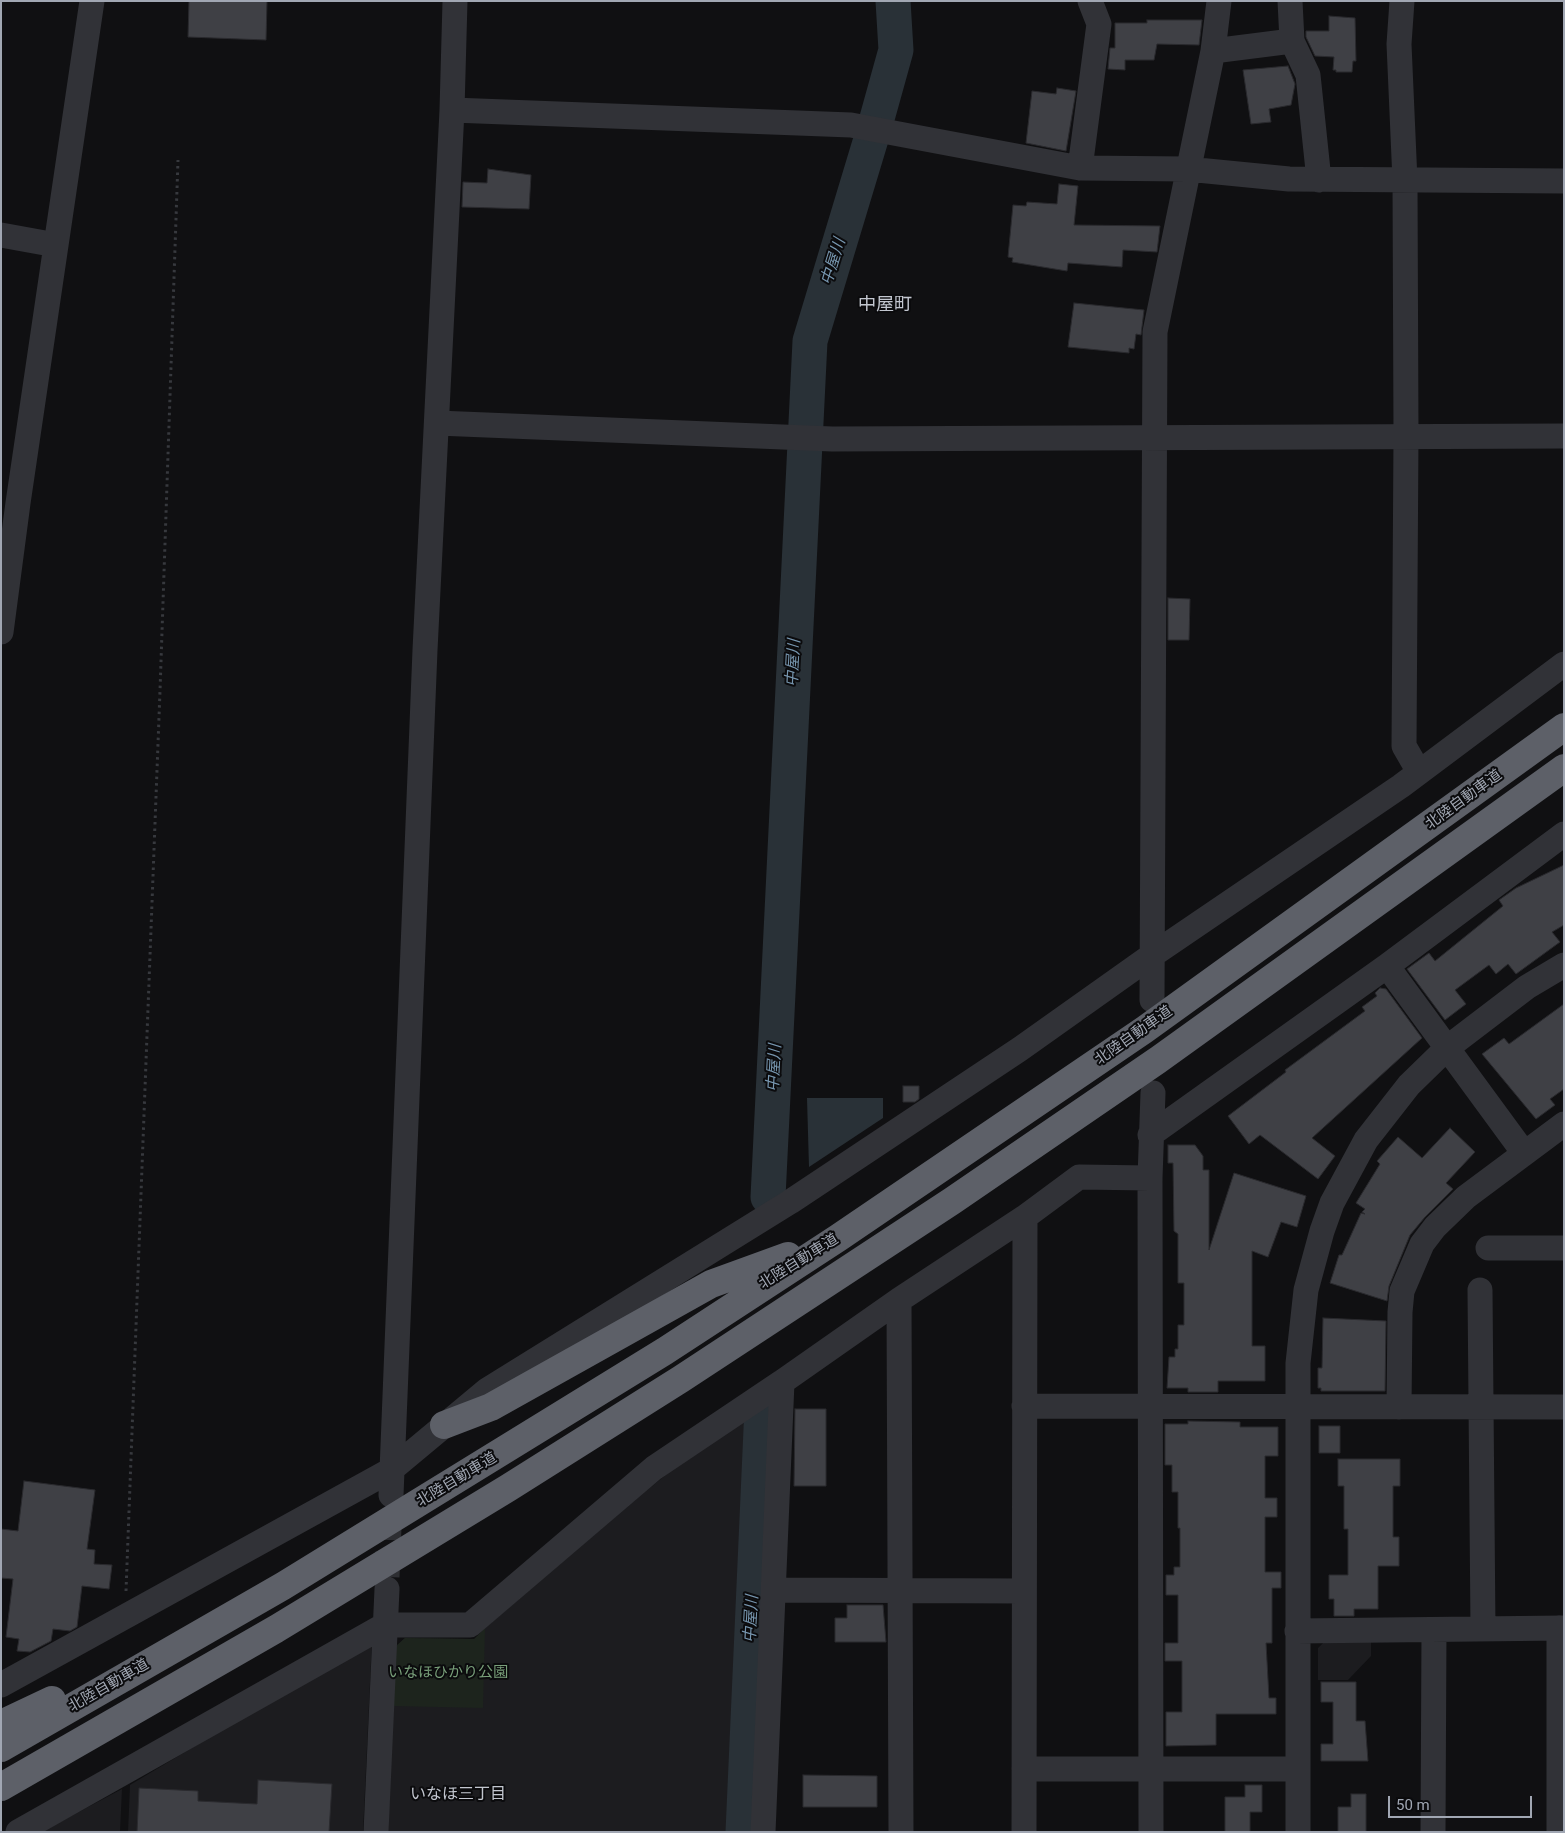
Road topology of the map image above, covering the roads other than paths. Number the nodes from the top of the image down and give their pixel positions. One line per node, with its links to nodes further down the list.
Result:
1 (92, 1): 16 (street)
2 (455, 1): 9 (street)
3 (1090, 1): 10 (street)
4 (1219, 1): 8 (street)
5 (1290, 1): 7 (street)
6 (1402, 1): 13 (street)
7 (1292, 41): 8 (street); 12 (street)
8 (1213, 50): 11 (street)
9 (452, 110): 10 (street); 17 (street)
10 (1080, 168): 11 (street)
11 (1187, 168): 12 (street); 20 (street)
12 (1319, 180): 13 (street)
13 (1405, 181): 14 (street); 18 (street)
14 (1564, 182)
15 (1, 235): 16 (street)
16 (56, 245): 21 (street)
17 (437, 423): 20 (street); 52 (street)
18 (1406, 436): 19 (street); 20 (street); 25 (street)
19 (1564, 436)
20 (1154, 439): 27 (street)
21 (1, 632)
22 (1564, 664): 25 (street)
23 (1564, 727): 38 (highway, 北陸自動車道)
24 (1564, 768): 69 (highway)
25 (1419, 772): 27 (street)
26 (1564, 834): 29 (street)
27 (1151, 956): 30 (street); 50 (street)
28 (1564, 965): 31 (street)
29 (1387, 966): 31 (street); 34 (street)
30 (1152, 1000)
31 (1447, 1048): 35 (street); 46 (street)
32 (1153, 1093): 34 (street)
33 (1564, 1124): 35 (street)
34 (1150, 1135): 36 (street)
35 (1524, 1153): 47 (street)
36 (1150, 1178): 37 (street); 45 (street)
37 (1025, 1217): 42 (street); 44 (street)
38 (838, 1238): 50 (highway); 51 (highway, 北陸自動車道)
39 (1488, 1248): 40 (street)
40 (1564, 1248)
41 (1480, 1290): 48 (street)
42 (900, 1300): 43 (street); 56 (street)
43 (782, 1382): 55 (street); 58 (street)
44 (1024, 1406): 45 (street); 57 (street)
45 (1150, 1406): 46 (street); 67 (street)
46 (1297, 1407): 47 (street); 62 (street)
47 (1399, 1407): 48 (street)
48 (1481, 1407): 49 (street); 60 (street)
49 (1564, 1407)
50 (444, 1425): 52 (street)
51 (490, 1460): 64 (highway); 65 (highway, 北陸自動車道)
52 (391, 1470): 53 (street); 63 (street)
53 (390, 1495)
54 (387, 1589): 58 (street)
55 (774, 1590): 56 (street); 72 (street)
56 (902, 1591): 57 (street); 73 (street)
57 (1024, 1591): 66 (street)
58 (385, 1626): 70 (street); 71 (street)
59 (1561, 1628): 60 (street); 78 (street)
60 (1482, 1629): 61 (street)
61 (1434, 1630): 62 (street); 77 (street)
62 (1297, 1631): 68 (street)
63 (1, 1685)
64 (1, 1724)
65 (1, 1748)
66 (1024, 1769): 67 (street); 74 (street)
67 (1151, 1769): 68 (street); 75 (street)
68 (1298, 1769): 76 (street)
69 (1, 1787)
70 (18, 1832)
71 (376, 1832)
72 (762, 1832)
73 (901, 1832)
74 (1024, 1832)
75 (1151, 1832)
76 (1298, 1832)
77 (1433, 1832)
78 (1559, 1832)

